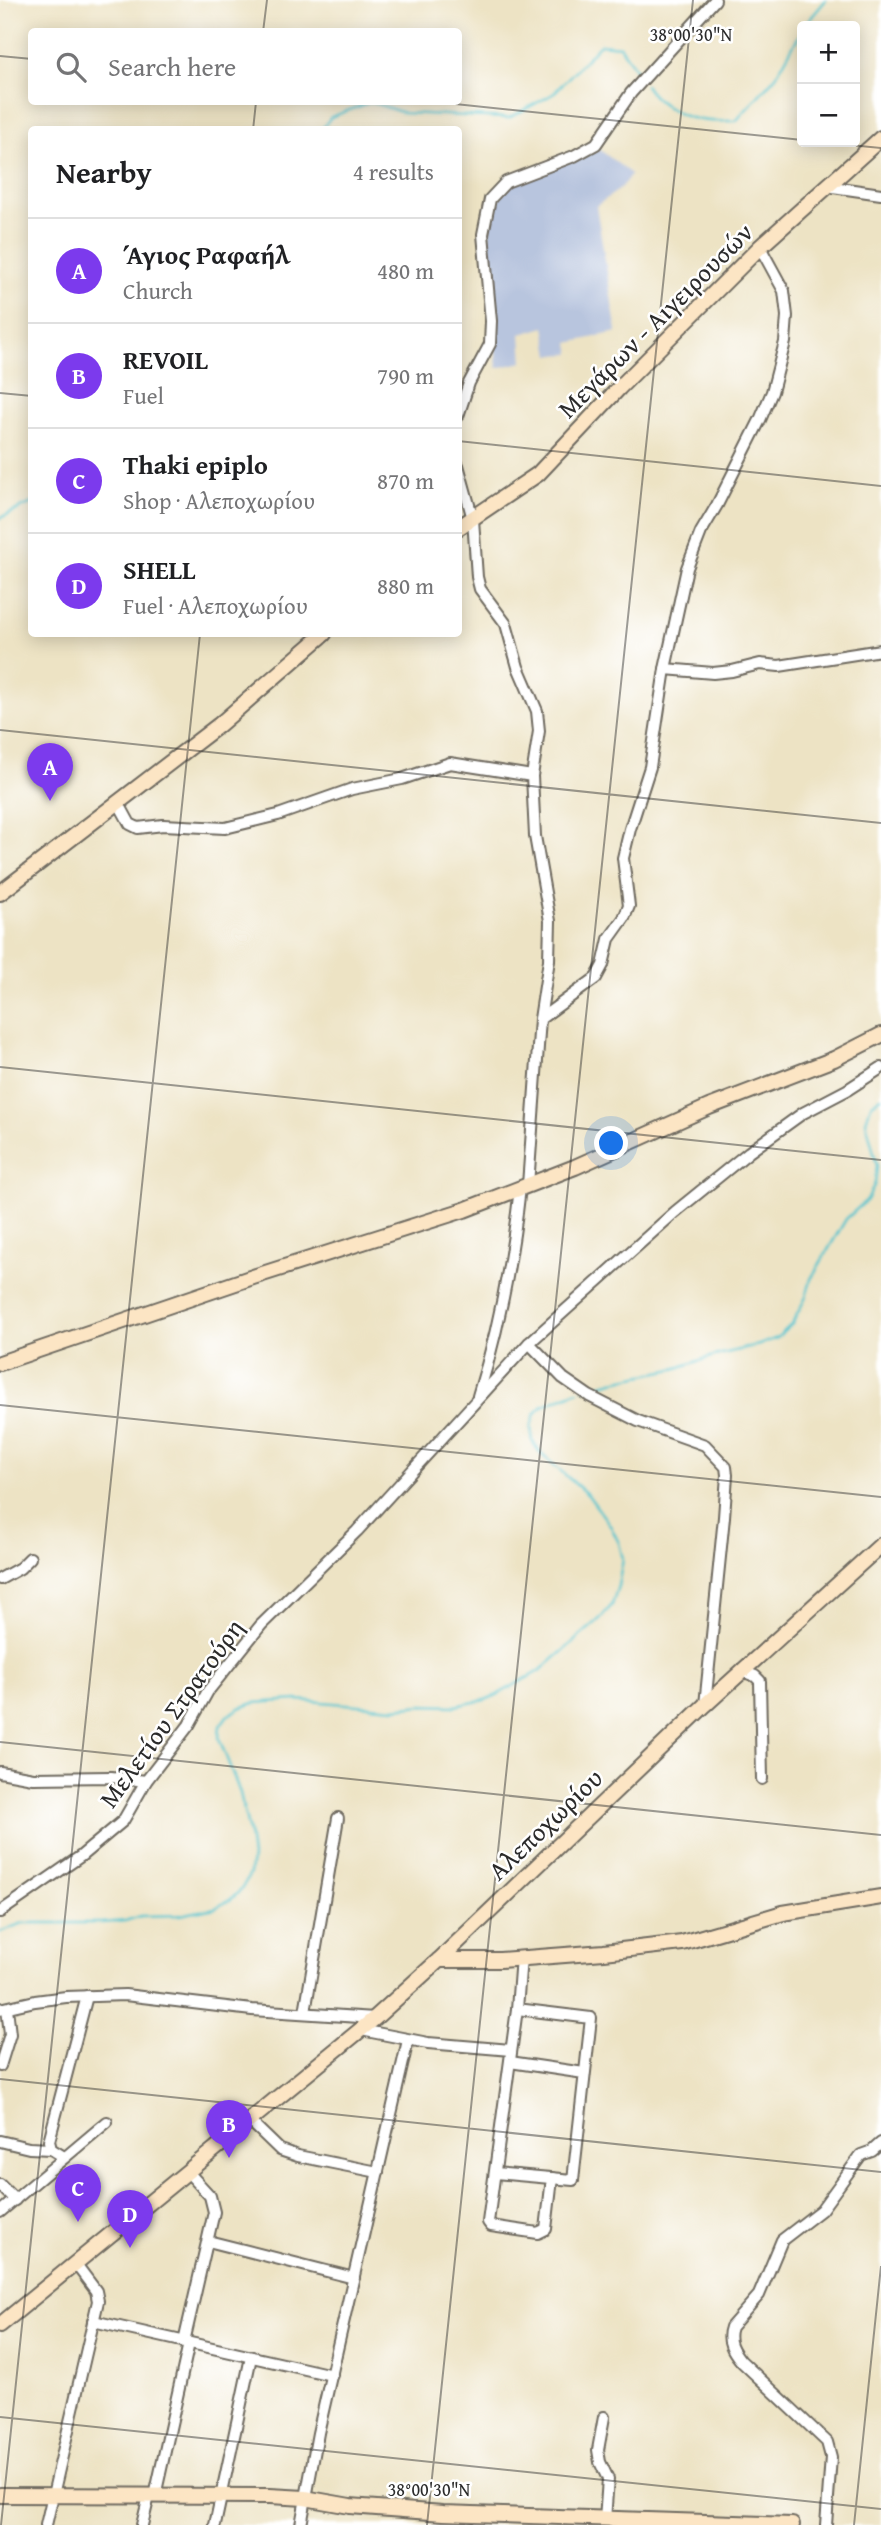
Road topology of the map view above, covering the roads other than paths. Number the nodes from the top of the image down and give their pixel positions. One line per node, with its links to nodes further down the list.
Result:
1 (715, 0): 6 (street)
2 (881, 138): 3 (main road, Μεγάρων - Αιγειρουσών)
3 (826, 186): 4 (street); 5 (main road, Μεγάρων - Αιγειρουσών)
4 (881, 194)
5 (760, 247): 8 (main road, Μεγάρων - Αιγειρουσών); 12 (street)
6 (462, 404)
7 (462, 479): 8 (street)
8 (473, 519): 9 (main road, Μεγάρων - Αιγειρουσών); 13 (street)
9 (462, 526)
10 (321, 637): 14 (main road)
11 (881, 650): 12 (street)
12 (665, 669): 16 (street)
13 (532, 776): 14 (street); 16 (street)
14 (118, 802): 15 (main road)
15 (0, 893)
16 (540, 1019): 19 (street)
17 (881, 1035): 19 (main road)
18 (881, 1068): 20 (street, Μελετίου Στρατούρη)
19 (524, 1187): 21 (main road); 22 (street)
20 (529, 1343): 22 (street, Μελετίου Στρατούρη); 27 (street)
21 (0, 1363)
22 (477, 1399): 30 (street, Μελετίου Στρατούρη)
23 (881, 1545): 26 (main road, Αλεποχωρίου)
24 (30, 1558): 25 (street)
25 (0, 1579)
26 (742, 1671): 27 (main road, Αλεποχωρίου); 29 (street)
27 (705, 1706): 35 (main road, Αλεποχωρίου)
28 (0, 1772): 30 (street)
29 (762, 1779)
30 (146, 1781): 33 (street, Μελετίου Στρατούρη)
31 (338, 1818): 39 (street)
32 (881, 1897): 34 (main road)
33 (0, 1912)
34 (521, 1957): 35 (main road); 38 (street)
35 (439, 1960): 40 (main road, Αλεποχωρίου)
36 (87, 1996): 37 (street); 39 (street); 50 (street)
37 (3, 2009): 44 (street)
38 (517, 2009): 43 (street); 45 (street)
39 (305, 2012): 40 (street)
40 (375, 2018): 41 (main road, Αλεποχωρίου)
41 (362, 2030): 42 (street); 46 (main road, Αλεποχωρίου)
42 (408, 2040): 43 (street); 53 (street)
43 (511, 2056): 45 (street); 54 (street)
44 (0, 2066)
45 (584, 2073): 55 (street)
46 (249, 2120): 52 (main road, Αλεποχωρίου); 53 (street)
47 (107, 2122): 51 (street)
48 (0, 2141): 50 (street)
49 (881, 2143): 80 (street)
50 (51, 2149): 51 (street)
51 (64, 2157): 57 (street)
52 (187, 2171): 59 (street); 60 (main road)
53 (378, 2172): 61 (street)
54 (495, 2173): 55 (street); 55 (street)
55 (552, 2178)
56 (0, 2185): 57 (street)
57 (15, 2200): 58 (street)
58 (0, 2212)
59 (208, 2241): 61 (street); 64 (street)
60 (75, 2263): 62 (street); 63 (main road)
61 (354, 2278): 66 (street)
62 (93, 2321): 64 (street); 69 (street)
63 (0, 2325)
64 (187, 2342): 65 (street); 70 (street)
65 (251, 2357): 66 (street); 71 (street)
66 (332, 2375): 72 (street)
67 (604, 2417): 73 (street)
68 (0, 2495): 69 (main road)
69 (53, 2495): 70 (main road); 75 (street)
70 (152, 2496): 71 (main road); 76 (street)
71 (222, 2496): 72 (main road); 77 (street)
72 (305, 2498): 74 (main road); 78 (street)
73 (605, 2519): 74 (main road); 79 (main road)
74 (490, 2520)
75 (46, 2525)
76 (142, 2525)
77 (215, 2525)
78 (301, 2525)
79 (792, 2525)
80 (826, 2525)

